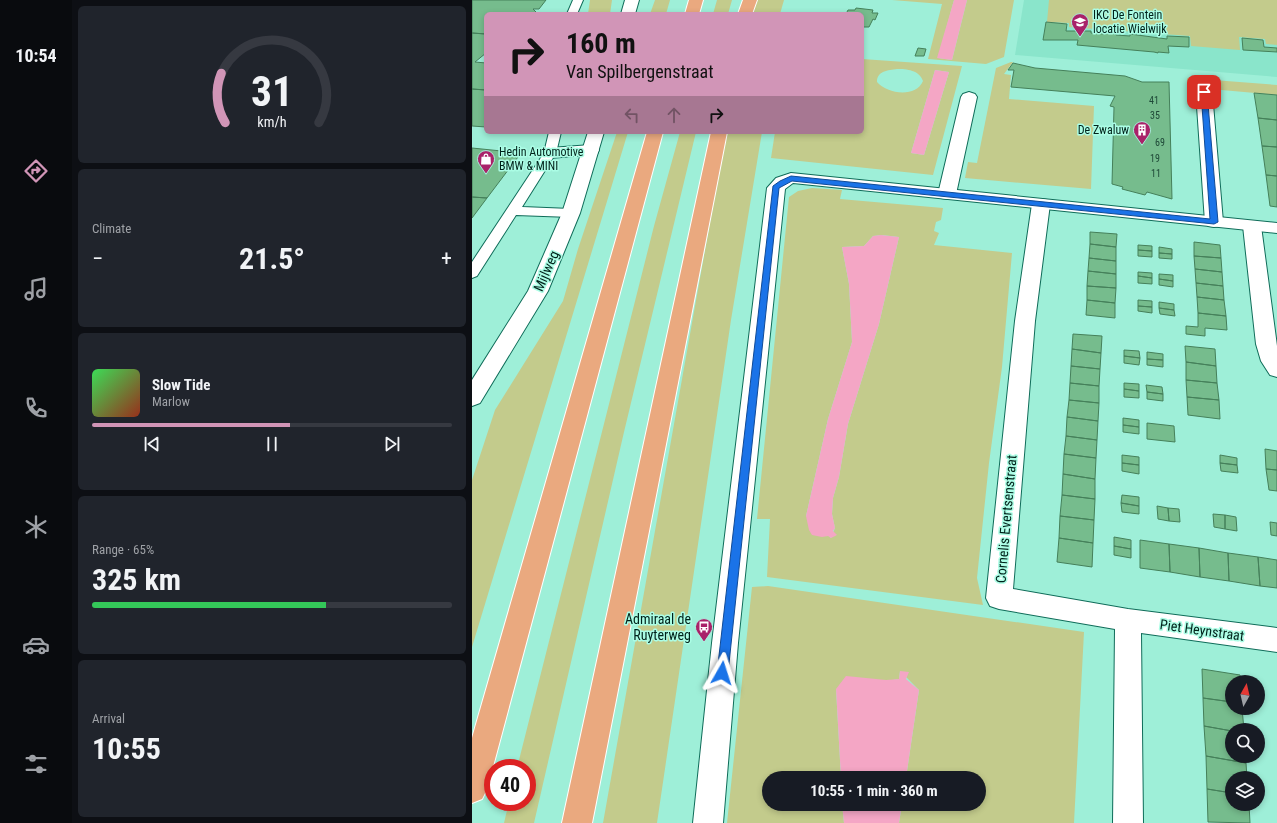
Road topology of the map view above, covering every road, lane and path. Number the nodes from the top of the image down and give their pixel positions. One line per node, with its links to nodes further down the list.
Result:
1 (578, 0): 5 (lane)
2 (632, 0): 6 (street)
3 (696, 0): 7 (highway)
4 (750, 0): 8 (highway)
5 (573, 12)
6 (629, 12)
7 (693, 12)
8 (746, 12)
9 (1204, 92): 20 (street)
10 (968, 96): 16 (street)
11 (555, 134): 15 (lane)
12 (654, 134): 28 (highway)
13 (719, 134): 29 (highway)
14 (593, 141): 15 (street); 19 (street, Mijlweg)
15 (550, 153): 18 (lane)
16 (947, 194): 17 (street); 30 (street)
17 (1041, 204): 20 (street); 26 (street, Cornelis Evertsenstraat)
18 (513, 211): 19 (lane); 23 (lane)
19 (571, 213): 25 (street, Mijlweg)
20 (1214, 222): 21 (street)
21 (1252, 226): 22 (street); 24 (street)
22 (1277, 228)
23 (473, 271)
24 (1277, 370)
25 (473, 394)
26 (1128, 620): 27 (street, Piet Heynstraat); 31 (street)
27 (1277, 640)
28 (472, 789)
29 (577, 823)
30 (708, 823)
31 (1128, 823)

